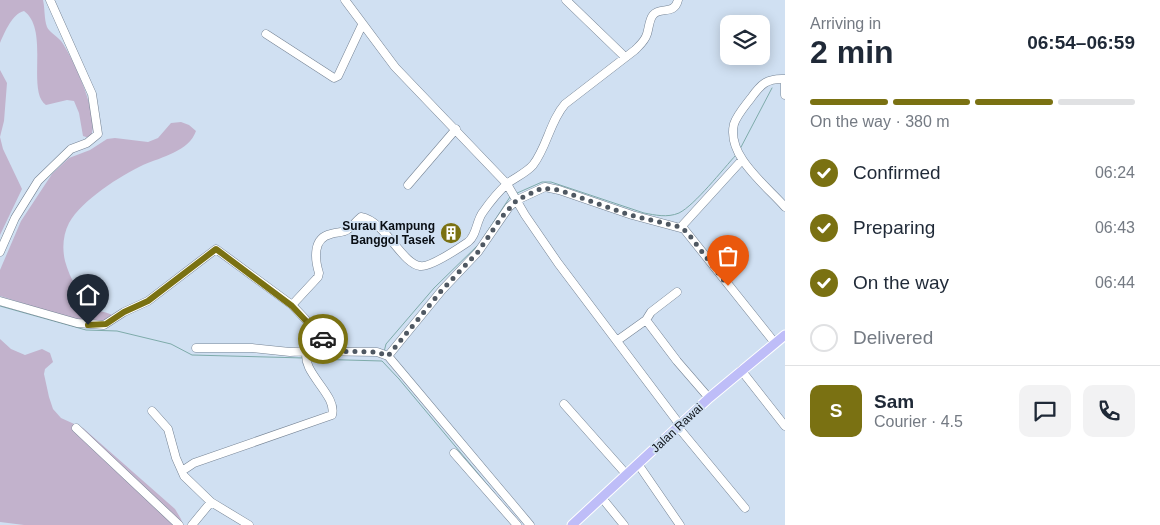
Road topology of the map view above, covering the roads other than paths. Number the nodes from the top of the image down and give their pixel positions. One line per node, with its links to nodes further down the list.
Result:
1 (50, 0): 18 (street)
2 (345, 0): 5 (street)
3 (566, 0): 7 (street)
4 (678, 0): 7 (street)
5 (362, 25): 6 (street); 10 (street)
6 (266, 34)
7 (625, 57): 13 (street)
8 (785, 79): 9 (street); 11 (street)
9 (785, 95)
10 (456, 129): 12 (street); 13 (street)
11 (742, 160): 15 (street); 16 (street)
12 (408, 185)
13 (508, 185): 14 (street); 17 (street)
14 (516, 199): 16 (street); 17 (street); 24 (street)
15 (785, 207)
16 (680, 227): 25 (street)
17 (474, 247): 21 (street); 28 (street)
18 (0, 252)
19 (677, 292): 22 (street)
20 (0, 301): 21 (street)
21 (292, 306): 27 (street)
22 (646, 320): 24 (street); 31 (street)
23 (785, 335): 25 (main road, Jalan Rawai)
24 (618, 340): 34 (street)
25 (775, 343): 30 (main road, Jalan Rawai)
26 (196, 348): 29 (street)
27 (322, 351): 28 (street); 29 (street)
28 (387, 355): 48 (street)
29 (307, 356): 39 (street)
30 (741, 370): 31 (main road, Jalan Rawai); 35 (street)
31 (709, 398): 34 (main road, Jalan Rawai)
32 (564, 404): 40 (street)
33 (152, 411): 39 (street)
34 (679, 426): 38 (main road, Jalan Rawai); 43 (street)
35 (785, 426)
36 (76, 428): 44 (street)
37 (454, 453): 47 (street)
38 (638, 464): 40 (main road, Jalan Rawai); 51 (street)
39 (182, 471): 42 (street)
40 (627, 475): 41 (main road, Jalan Rawai)
41 (602, 498): 49 (main road, Jalan Rawai); 50 (street)
42 (211, 502): 45 (street); 46 (street)
43 (745, 508)
44 (179, 525)
45 (192, 525)
46 (249, 525)
47 (517, 525)
48 (530, 525)
49 (572, 525)
50 (624, 525)
51 (680, 525)

